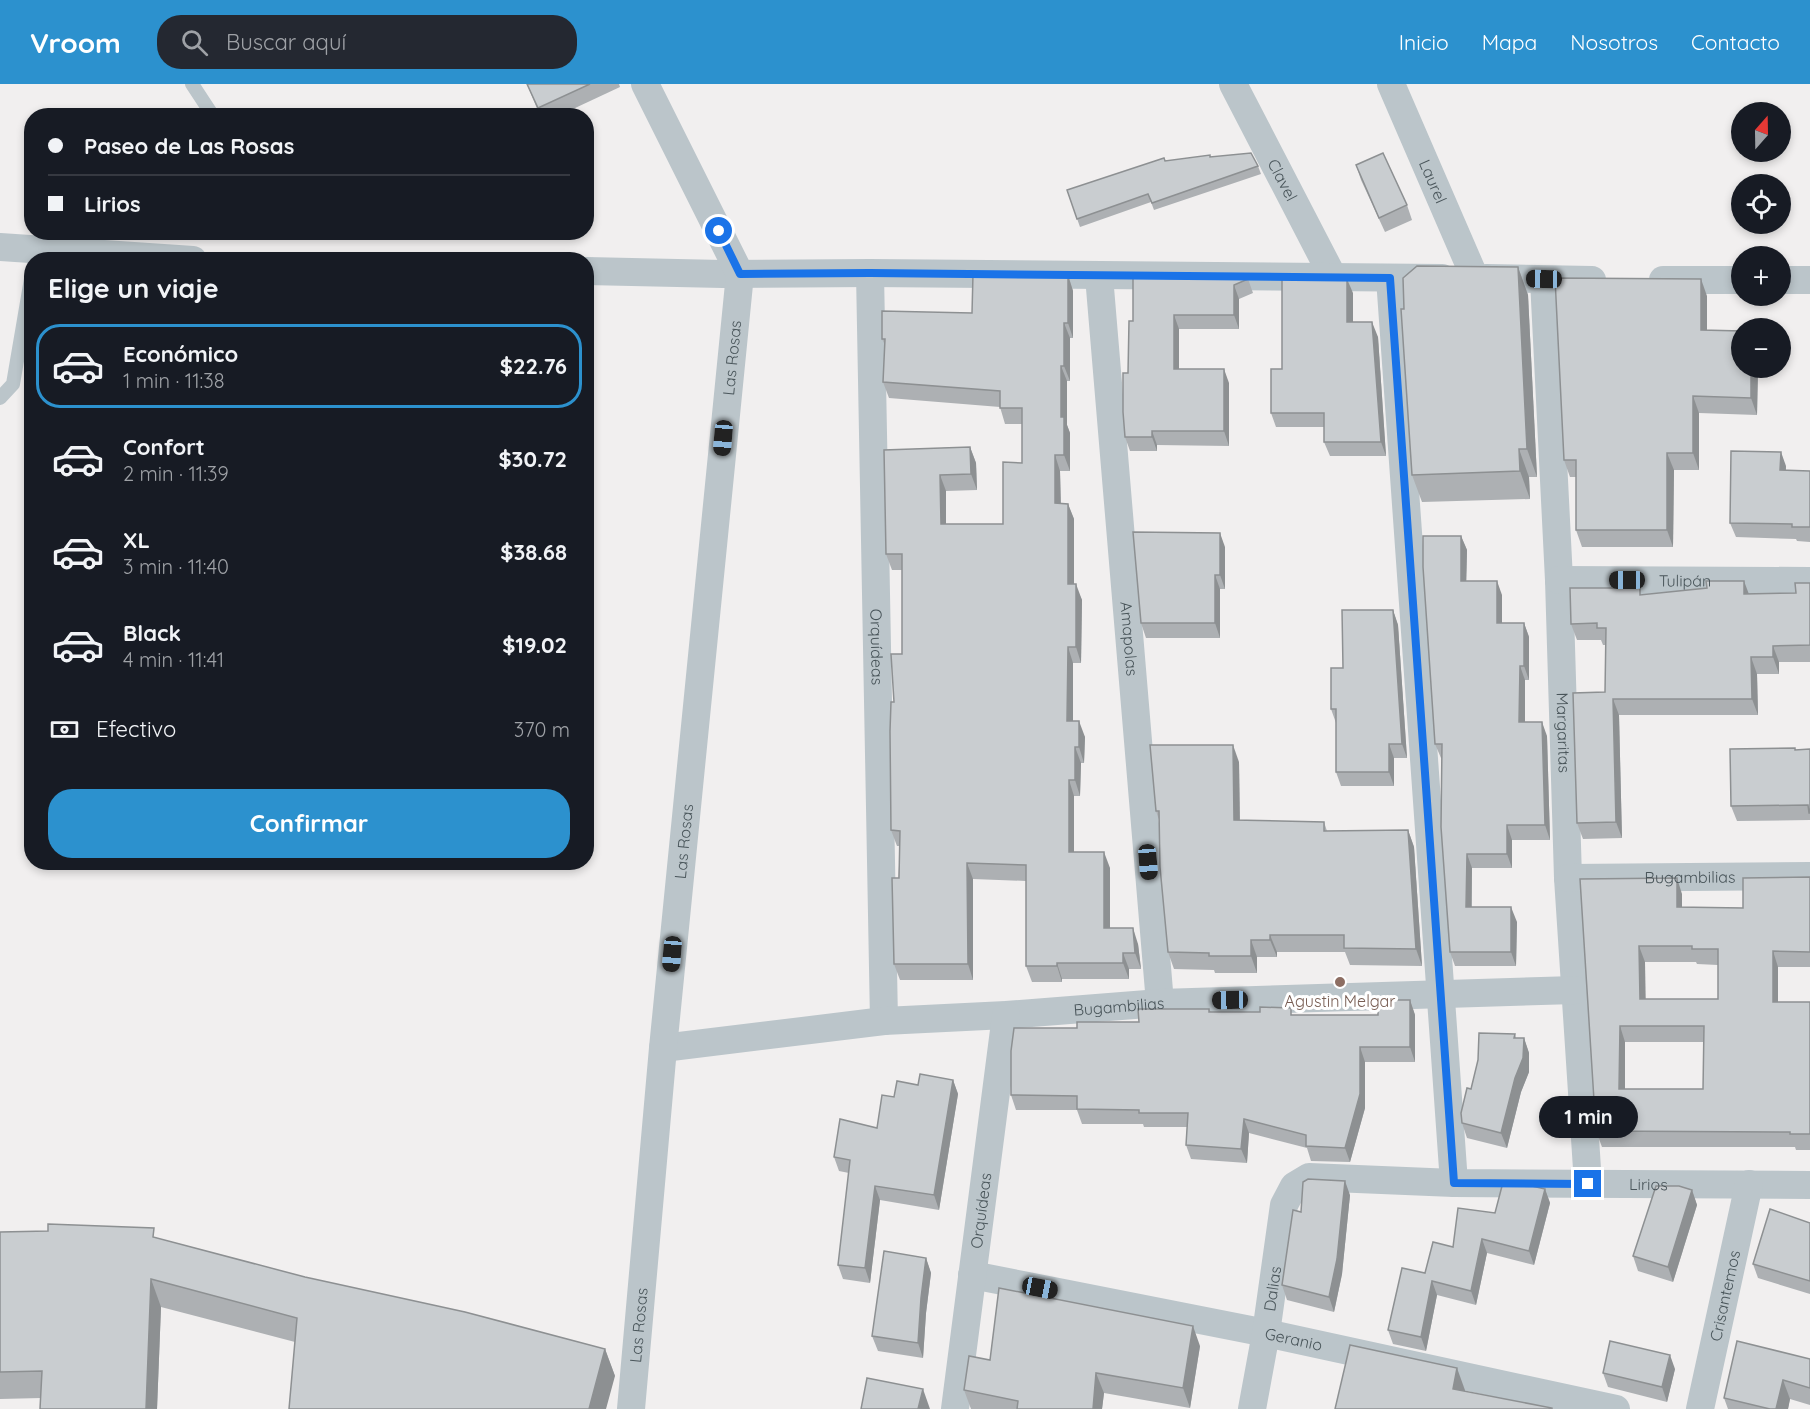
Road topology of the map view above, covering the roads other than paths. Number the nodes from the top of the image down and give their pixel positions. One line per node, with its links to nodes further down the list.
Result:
1 (192, 84): 5 (lane)
2 (645, 84): 10 (street)
3 (1233, 84): 12 (street, Clavel)
4 (1391, 84): 14 (street, Laurel)
5 (208, 108)
6 (0, 247): 7 (street)
7 (24, 257)
8 (594, 271): 10 (street)
9 (870, 273): 10 (street); 11 (street); 29 (street, Orquídeas)
10 (740, 274): 30 (street, Las Rosas)
11 (1099, 276): 12 (street); 27 (street, Amapolas)
12 (1333, 277): 13 (street)
13 (1390, 278): 14 (street); 26 (street)
14 (1474, 278): 15 (street)
15 (1544, 279): 16 (street); 21 (street, Margaritas)
16 (1731, 280)
17 (1791, 280): 18 (street)
18 (1810, 280)
19 (24, 320): 20 (lane)
20 (0, 398)
21 (1559, 580): 22 (street, Tulipán); 24 (street, Margaritas)
22 (1810, 581)
23 (1810, 876): 24 (street, Bugambilias)
24 (1568, 878): 25 (street, Margaritas)
25 (1575, 990): 26 (street, Bugambilias); 32 (street, Margaritas)
26 (1441, 994): 27 (street, Bugambilias); 31 (street)
27 (1160, 1003): 28 (street, Bugambilias)
28 (1006, 1015): 29 (street, Bugambilias); 36 (street, Orquídeas)
29 (884, 1021): 30 (street, Bugambilias)
30 (663, 1048): 38 (street, Las Rosas)
31 (1454, 1183): 32 (street, Lirios); 35 (street, Lirios)
32 (1588, 1184): 33 (street, Lirios)
33 (1749, 1184): 34 (street, Lirios); 42 (street, Crisantemos)
34 (1810, 1185)
35 (1284, 1205): 37 (street, Dalias)
36 (972, 1275): 37 (street, Geranio); 39 (street, Orquídeas)
37 (1266, 1333): 40 (street, Dalias); 41 (street, Geranio)
38 (632, 1409)
39 (955, 1409)
40 (1252, 1409)
41 (1616, 1409)
42 (1700, 1409)

